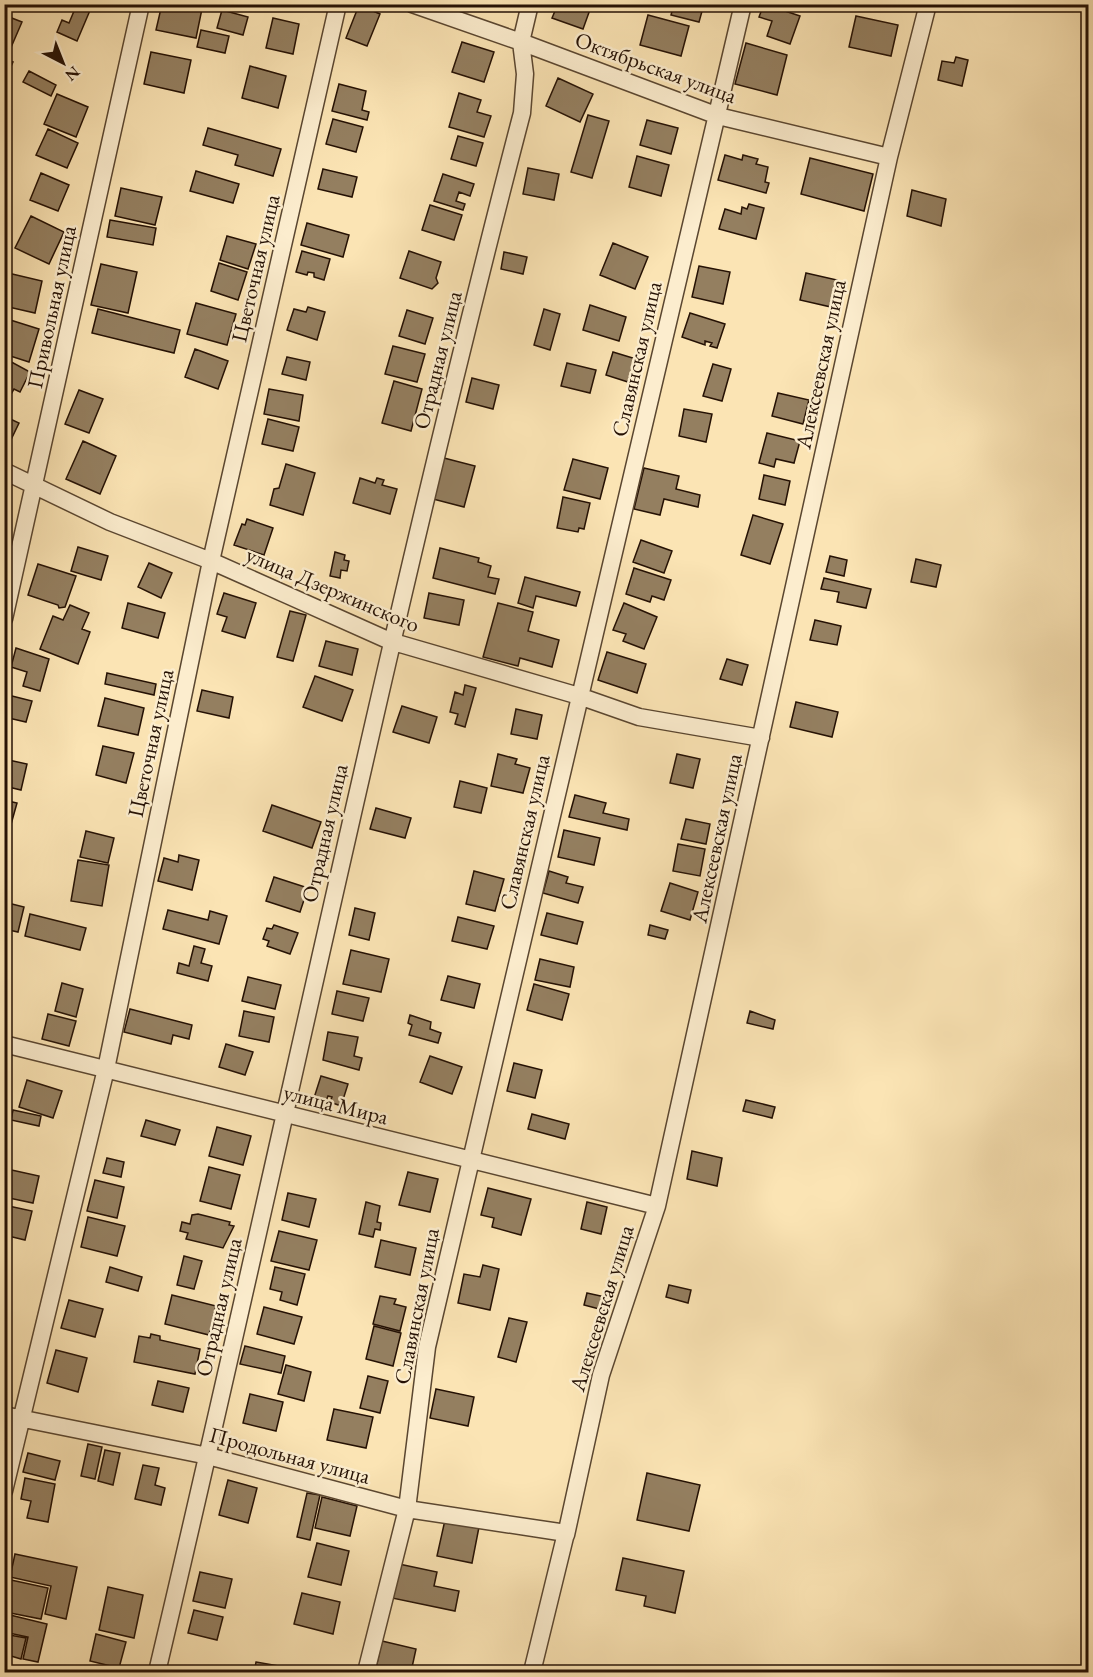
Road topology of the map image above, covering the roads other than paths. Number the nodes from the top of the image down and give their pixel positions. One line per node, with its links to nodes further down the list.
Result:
1 (141, 4): 11 (street, Привольная улица)
2 (338, 4): 12 (street, Цветочная улица)
3 (412, 4): 7 (street, Октябрьская улица)
4 (530, 4): 7 (street, Отрадная улица)
5 (743, 4): 8 (street, Славянская улица)
6 (928, 4): 9 (street, Алексеевская улица)
7 (521, 42): 8 (street, Октябрьская улица); 14 (street, Отрадная улица)
8 (718, 116): 9 (street, Октябрьская улица); 15 (street, Славянская улица)
9 (889, 157): 16 (street, Алексеевская улица)
10 (4, 471): 11 (street, улица Дзержинского)
11 (35, 485): 12 (street, улица Дзержинского); 13 (street, Привольная улица)
12 (211, 561): 14 (street, улица Дзержинского); 18 (street, Цветочная улица)
13 (4, 619)
14 (390, 641): 15 (street, улица Дзержинского); 19 (street, Отрадная улица)
15 (579, 696): 16 (street, улица Дзержинского); 20 (street, Славянская улица)
16 (761, 738): 21 (street, Алексеевская улица)
17 (4, 1044): 18 (street, улица Мира)
18 (106, 1069): 19 (street, улица Мира); 23 (street, Цветочная улица)
19 (284, 1116): 20 (street, улица Мира); 24 (street, Отрадная улица)
20 (470, 1160): 21 (street, улица Мира); 26 (street, Славянская улица)
21 (657, 1206): 27 (street, Алексеевская улица)
22 (4, 1415): 23 (street, Продольная улица)
23 (21, 1419): 24 (street, Продольная улица); 25 (street, Цветочная улица)
24 (208, 1456): 26 (street, Продольная улица); 28 (street, Отрадная улица)
25 (4, 1491)
26 (407, 1509): 27 (street, Продольная улица); 29 (street, Славянская улица)
27 (566, 1533): 30 (street, Алексеевская улица)
28 (157, 1672)
29 (366, 1672)
30 (532, 1672)

